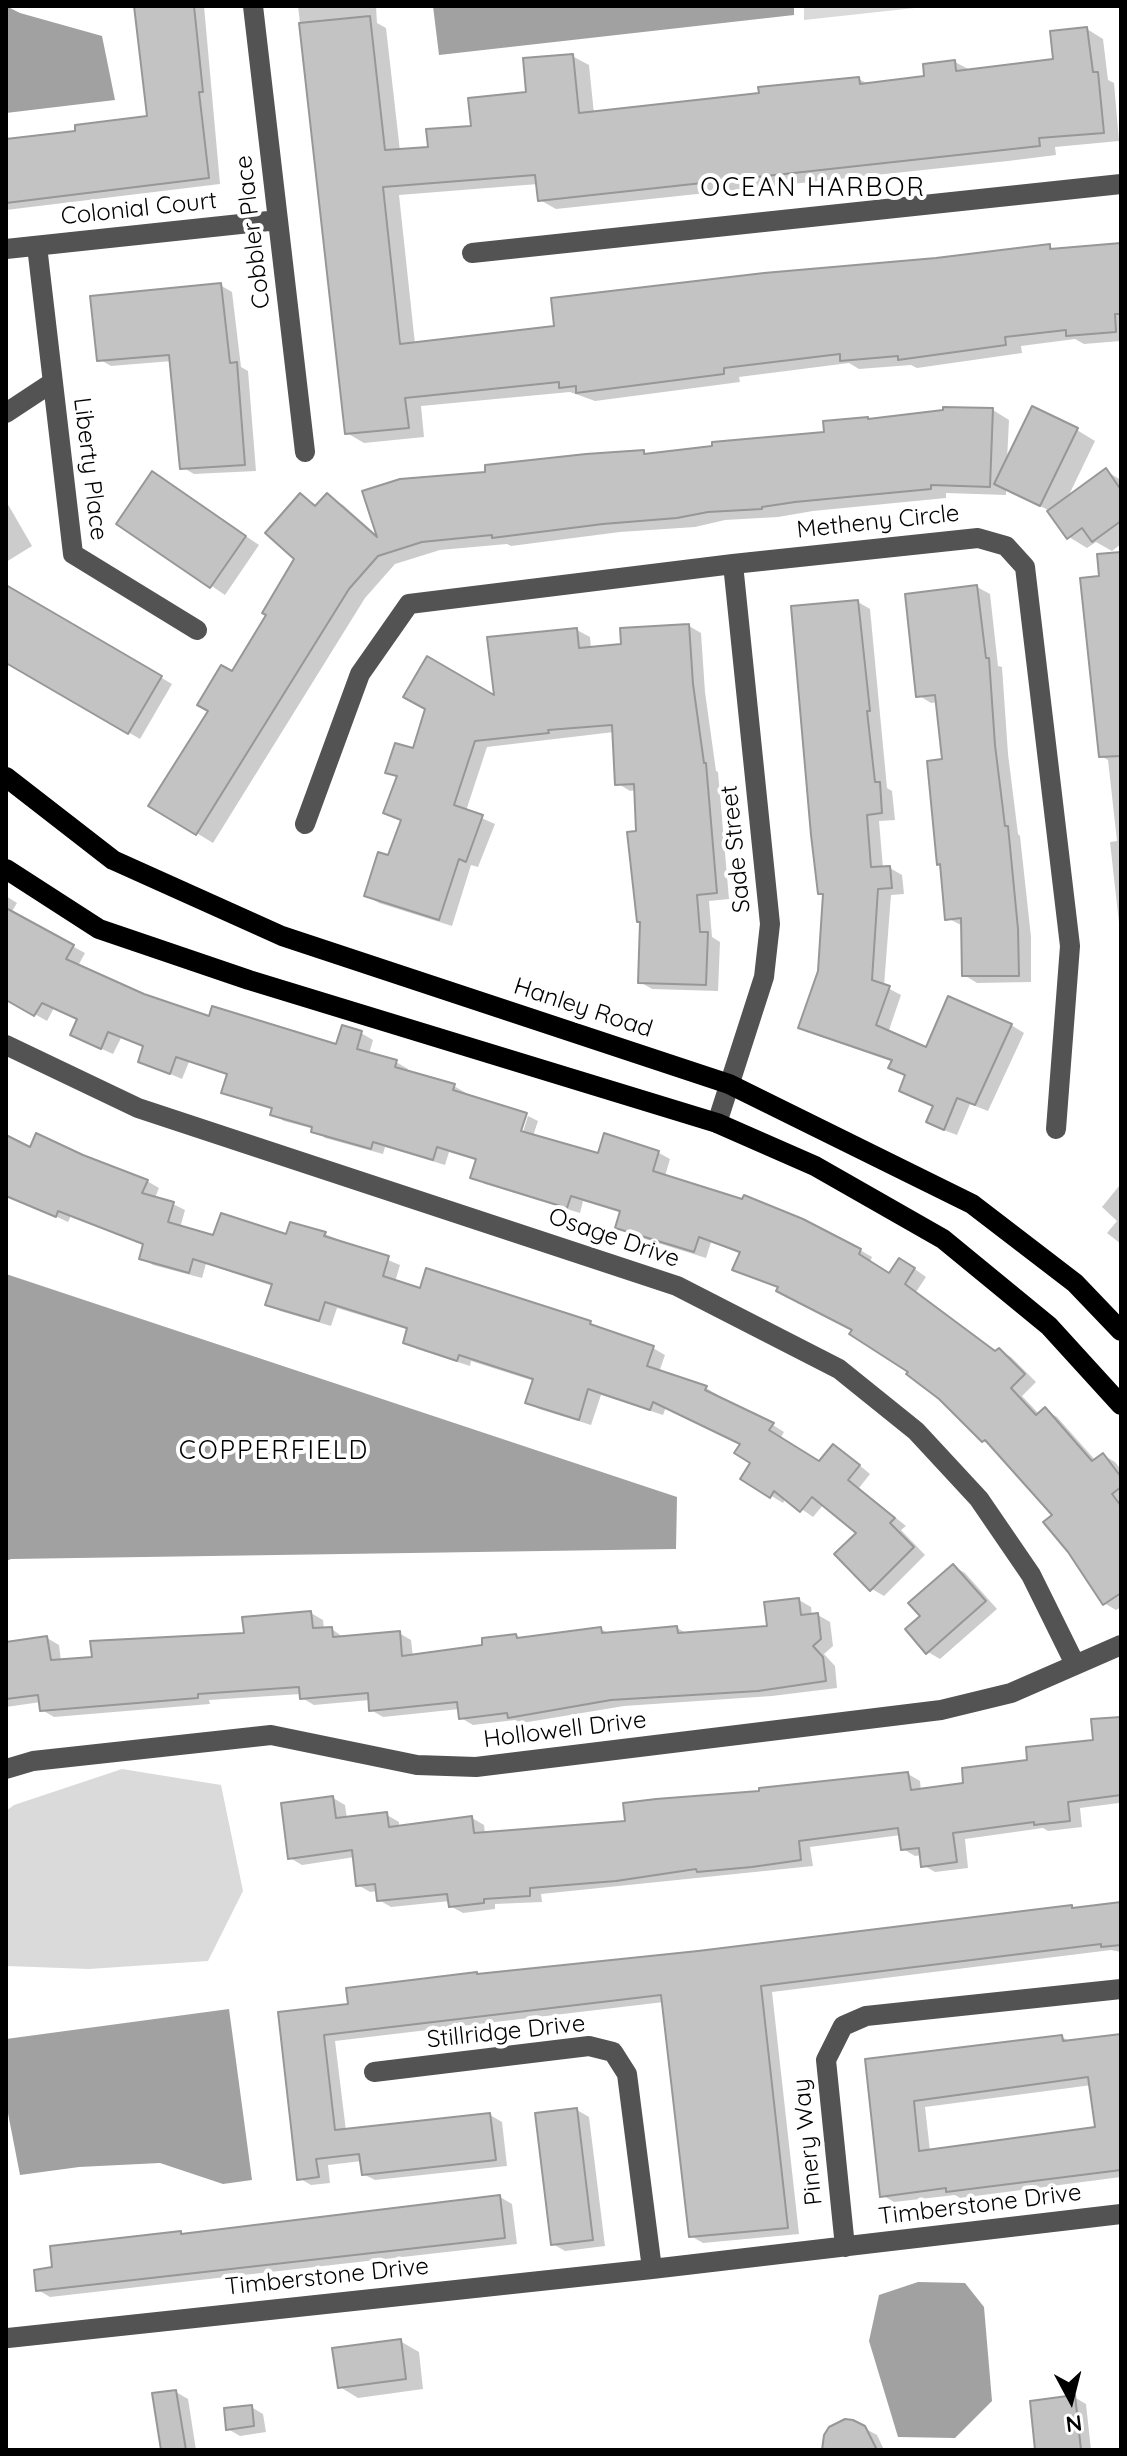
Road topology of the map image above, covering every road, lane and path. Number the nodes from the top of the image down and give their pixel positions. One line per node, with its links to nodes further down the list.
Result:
1 (253, 6): 3 (street, Cobbler Place)
2 (1121, 184): 6 (street)
3 (278, 220): 4 (street, Colonial Court); 9 (street, Cobbler Place)
4 (37, 246): 5 (street, Colonial Court); 7 (street, Liberty Place)
5 (6, 249)
6 (472, 253)
7 (53, 382): 8 (street); 11 (street, Liberty Place)
8 (6, 413)
9 (305, 452)
10 (733, 564): 13 (street, Metheny Circle); 16 (street, Sade Street); 18 (street, Metheny Circle)
11 (197, 630)
12 (6, 777): 16 (main road, Hanley Road)
13 (305, 824)
14 (6, 869): 17 (main road)
15 (6, 1045): 22 (street, Osage Drive)
16 (729, 1084): 17 (street, Sade Street); 19 (main road, Hanley Road)
17 (717, 1123): 20 (main road)
18 (1056, 1129)
19 (1121, 1331)
20 (1121, 1405)
21 (1121, 1645): 22 (street, Hollowell Drive)
22 (1075, 1664): 23 (street, Hollowell Drive)
23 (6, 1769)
24 (1121, 1989): 27 (street, Pinery Way)
25 (374, 2072): 28 (street, Stillridge Drive)
26 (1121, 2214): 27 (street, Timberstone Drive)
27 (845, 2247): 28 (street)
28 (652, 2269): 29 (street, Timberstone Drive)
29 (8, 2338)

